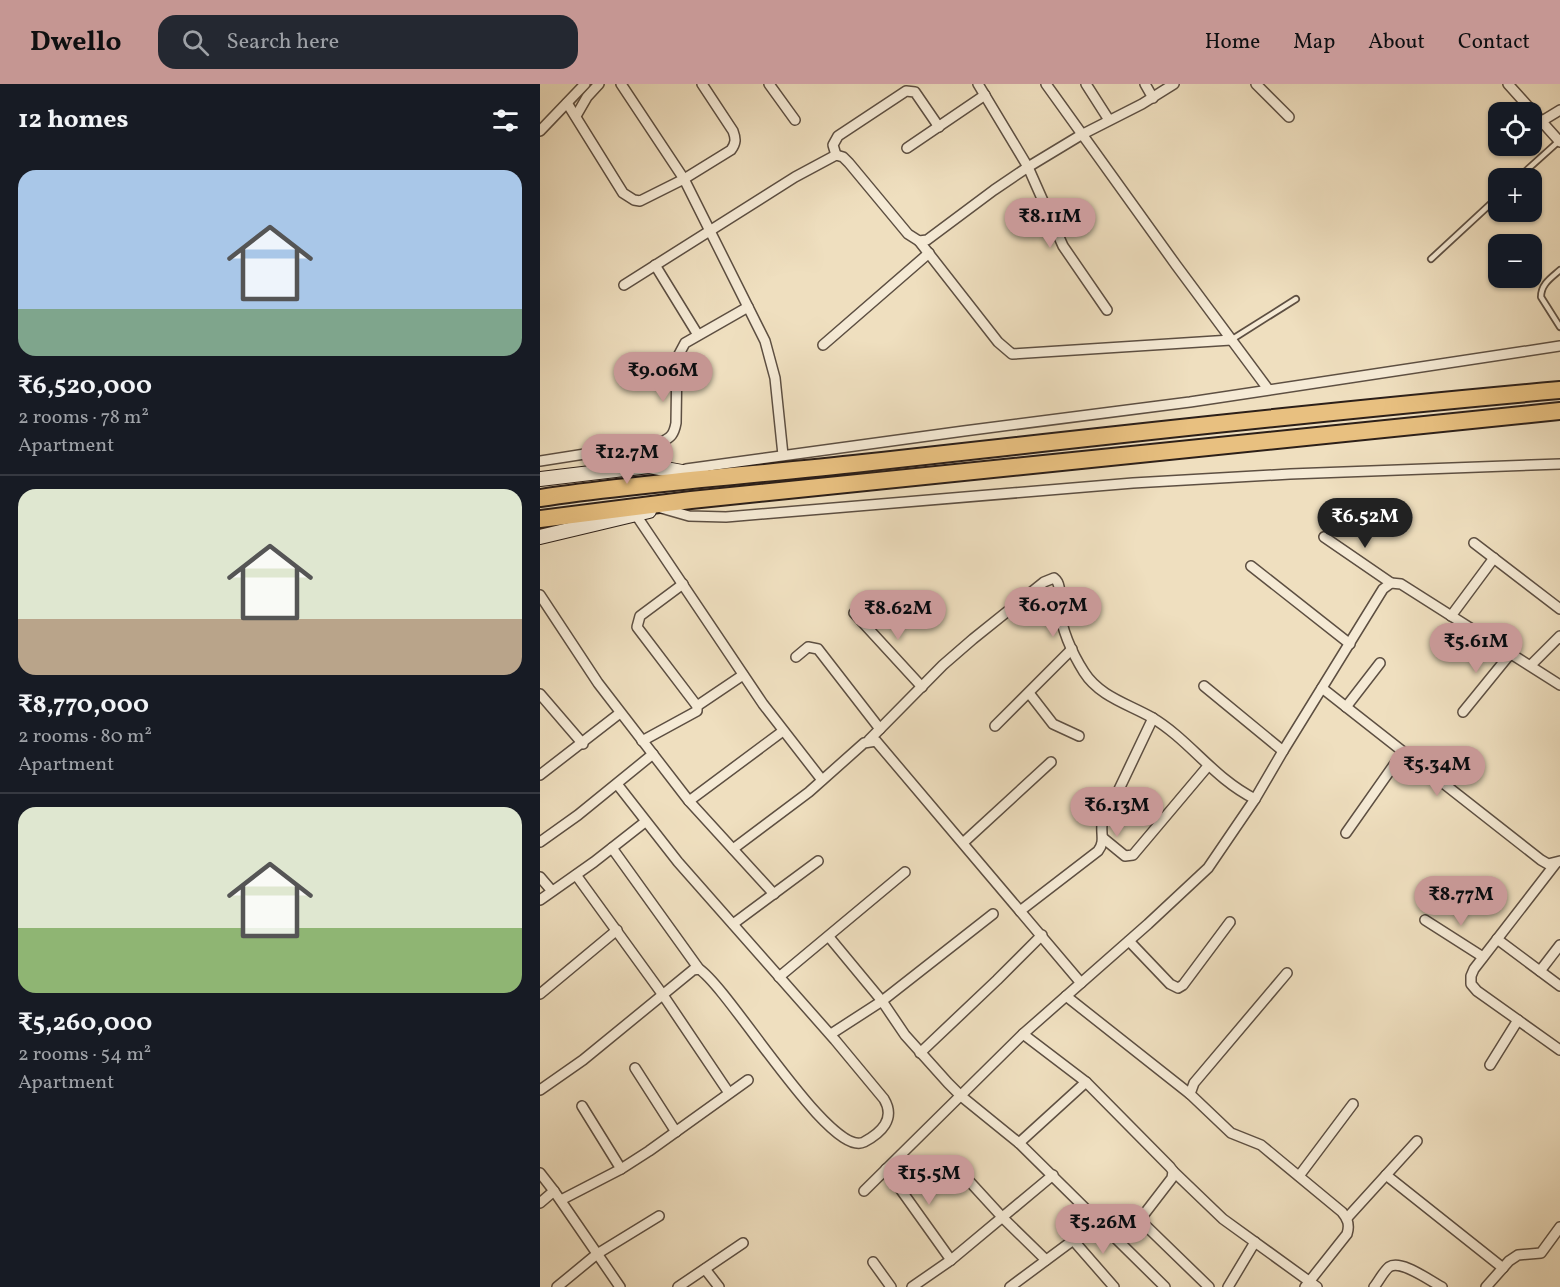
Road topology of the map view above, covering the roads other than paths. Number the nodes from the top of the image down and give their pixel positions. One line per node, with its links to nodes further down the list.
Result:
1 (585, 84): 16 (street)
2 (599, 84): 16 (street)
3 (621, 84): 30 (street)
4 (702, 84): 30 (street)
5 (769, 84): 19 (street)
6 (978, 84): 13 (street)
7 (1046, 84): 24 (street)
8 (1086, 84): 20 (street)
9 (1144, 84): 14 (street)
10 (1174, 84): 14 (street)
11 (1256, 84): 18 (street)
12 (1513, 85): 15 (street)
13 (985, 95): 22 (street); 28 (street)
14 (1153, 98): 20 (street)
15 (1527, 102)
16 (571, 109): 23 (street); 30 (street)
17 (1560, 110): 21 (street)
18 (1289, 117)
19 (795, 120)
20 (1109, 120): 24 (street)
21 (1542, 121): 25 (street)
22 (939, 127): 26 (street); 27 (street)
23 (540, 131)
24 (1081, 135): 28 (street); 44 (street)
25 (1560, 141): 29 (lane)
26 (907, 148)
27 (836, 155): 32 (street); 33 (street)
28 (1028, 167): 33 (street); 41 (street)
29 (1529, 168)
30 (684, 179): 32 (street)
31 (1488, 205): 35 (lane)
32 (710, 230): 36 (street); 40 (street)
33 (919, 241): 34 (street)
34 (929, 253): 44 (street); 45 (street)
35 (1431, 259)
36 (655, 265): 38 (street); 43 (street)
37 (1560, 270): 42 (lane)
38 (624, 285)
39 (1296, 298): 44 (lane)
40 (748, 307): 43 (street); 50 (street)
41 (1107, 310)
42 (1560, 327)
43 (698, 335): 51 (street)
44 (1232, 340): 47 (street)
45 (823, 345)
46 (1560, 346): 47 (street)
47 (1269, 389): 50 (street)
48 (1560, 390): 54 (highway)
49 (1560, 411): 57 (highway)
50 (783, 455): 53 (street)
51 (540, 461)
52 (1560, 464): 58 (street)
53 (679, 470): 54 (main road); 55 (main road)
54 (714, 479): 56 (highway)
55 (540, 480)
56 (540, 498)
57 (691, 500): 58 (main road); 60 (highway)
58 (661, 508): 59 (main road)
59 (636, 515): 61 (main road); 67 (street)
60 (540, 519)
61 (540, 537)
62 (1324, 537): 66 (street)
63 (1474, 543): 64 (street)
64 (1494, 558): 69 (street); 71 (street)
65 (1251, 566): 73 (street)
66 (1391, 583): 71 (street); 73 (street)
67 (683, 584): 79 (street); 86 (street)
68 (540, 595): 89 (street)
69 (1560, 609)
70 (854, 613): 82 (street)
71 (1451, 616): 75 (street)
72 (1560, 636): 78 (street)
73 (1350, 644): 83 (street)
74 (1072, 649): 82 (street); 84 (street); 90 (street)
75 (1511, 653): 78 (street); 88 (street)
76 (796, 657): 92 (street)
77 (1380, 663): 87 (street)
78 (1531, 665): 80 (street)
79 (743, 675): 86 (street); 93 (street)
80 (1560, 685)
81 (1204, 686): 98 (street)
82 (922, 687): 92 (street)
83 (1322, 688): 87 (street); 98 (street)
84 (1029, 693): 91 (street); 94 (street)
85 (540, 694): 97 (street)
86 (697, 706): 96 (street)
87 (1346, 707): 99 (street)
88 (1463, 712)
89 (620, 713): 96 (street); 97 (street)
90 (1153, 718): 102 (street); 110 (street)
91 (995, 726)
92 (880, 729): 95 (street)
93 (783, 731): 104 (street); 107 (street)
94 (1079, 736)
95 (869, 740): 104 (street); 112 (street)
96 (642, 741): 100 (street)
97 (583, 744): 103 (street)
98 (1283, 750): 106 (street)
99 (1403, 752): 109 (street); 116 (street)
100 (653, 754): 105 (street); 107 (street)
101 (1051, 762): 112 (street)
102 (1208, 766): 106 (street); 110 (street)
103 (540, 775)
104 (822, 780): 114 (street)
105 (617, 784): 108 (street); 111 (street)
106 (1255, 799): 132 (street)
107 (689, 801): 114 (street)
108 (645, 822): 113 (street); 127 (street)
109 (1346, 833)
110 (1103, 838): 123 (street)
111 (540, 842)
112 (964, 843): 123 (street)
113 (612, 848): 118 (street); 135 (street)
114 (733, 849): 121 (street)
115 (818, 861): 121 (street)
116 (1558, 862): 131 (street)
117 (905, 872): 130 (street)
118 (576, 874): 120 (street); 128 (street)
119 (540, 877): 120 (street)
120 (552, 891): 122 (street)
121 (774, 894): 127 (street)
122 (540, 900)
123 (1020, 911): 129 (street)
124 (993, 914): 144 (street)
125 (1425, 920): 134 (street)
126 (1230, 922): 132 (street)
127 (733, 924): 138 (street)
128 (617, 930): 141 (street); 142 (street)
129 (1042, 935): 139 (street); 149 (street)
130 (829, 936): 138 (street); 144 (street)
131 (1497, 939): 134 (street); 136 (street)
132 (1129, 941): 139 (street)
133 (1560, 945): 136 (street)
134 (1483, 957): 145 (street)
135 (699, 969): 142 (street); 146 (street)
136 (1540, 971): 140 (street)
137 (1287, 973): 156 (street)
138 (779, 977): 146 (street)
139 (1081, 983): 143 (street)
140 (1560, 986)
141 (540, 994)
142 (663, 994): 154 (street); 155 (street)
143 (1066, 996): 147 (street); 156 (street)
144 (882, 1002): 146 (street); 149 (street)
145 (1518, 1020): 148 (street); 150 (street)
146 (831, 1034)
147 (1023, 1034): 153 (street); 157 (street)
148 (1560, 1050)
149 (920, 1053): 157 (street)
150 (1490, 1065)
151 (635, 1068): 160 (street)
152 (748, 1080): 155 (street)
153 (1086, 1082): 162 (street); 166 (street)
154 (540, 1090)
155 (729, 1093): 160 (street)
156 (1190, 1094): 170 (street)
157 (961, 1096): 162 (street); 164 (street)
158 (1353, 1104): 170 (street)
159 (582, 1106): 163 (street)
160 (676, 1132): 163 (street)
161 (1417, 1141): 169 (street)
162 (1019, 1143): 168 (street)
163 (621, 1169): 173 (street)
164 (886, 1169): 172 (street); 184 (street)
165 (959, 1170): 176 (street)
166 (1173, 1171): 181 (street); 199 (street)
167 (540, 1173): 171 (street)
168 (1053, 1175): 176 (street); 178 (street)
169 (1386, 1175): 177 (street); 187 (street)
170 (1299, 1176): 177 (street)
171 (554, 1191): 173 (street); 174 (street)
172 (864, 1191)
173 (561, 1200): 183 (street)
174 (540, 1203)
175 (659, 1216): 183 (street)
176 (1003, 1218): 184 (street); 185 (street)
177 (1347, 1218): 189 (street)
178 (1099, 1221): 180 (street); 198 (street)
179 (1560, 1227): 187 (street)
180 (1073, 1240): 185 (street); 197 (street)
181 (1255, 1242): 189 (street); 200 (street)
182 (743, 1243): 188 (street)
183 (597, 1254): 190 (street); 191 (street)
184 (951, 1260): 195 (street)
185 (1046, 1260): 196 (street)
186 (873, 1262): 194 (street)
187 (1503, 1268): 203 (street)
188 (705, 1269): 192 (street); 193 (street)
189 (1310, 1285)
190 (557, 1287)
191 (620, 1287)
192 (678, 1287)
193 (719, 1287)
194 (891, 1287)
195 (912, 1287)
196 (1010, 1287)
197 (1114, 1287)
198 (1165, 1287)
199 (1209, 1287)
200 (1228, 1287)
201 (1374, 1287): 202 (street)
202 (1442, 1287)
203 (1486, 1287)

